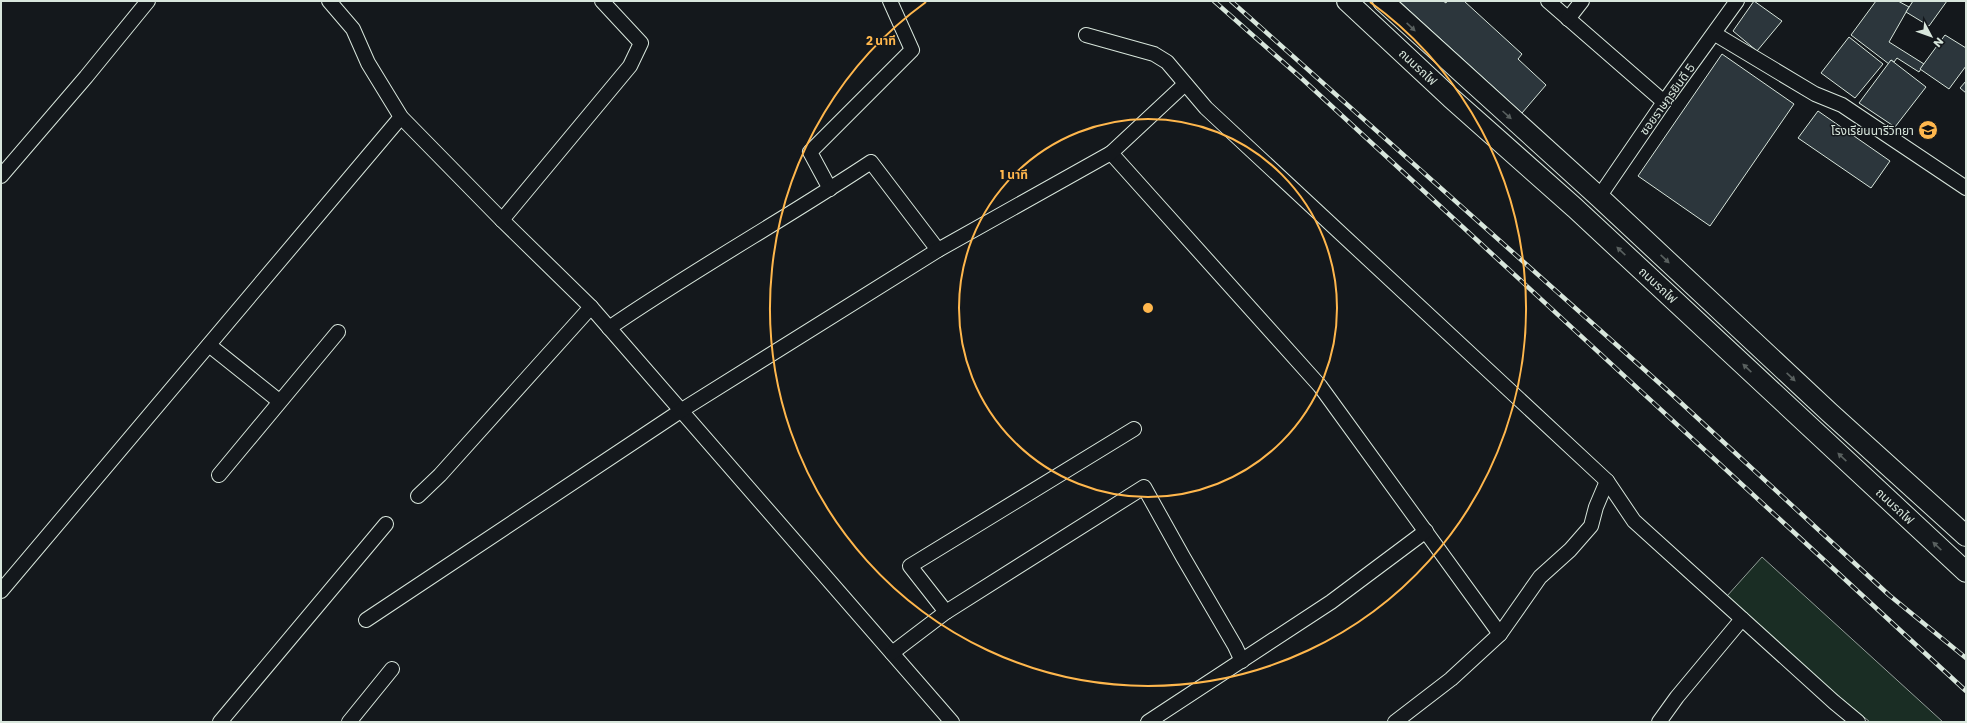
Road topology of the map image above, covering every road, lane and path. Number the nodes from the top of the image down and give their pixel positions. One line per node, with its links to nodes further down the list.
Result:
1 (148, 1): 19 (street)
2 (329, 1): 17 (street)
3 (602, 1): 23 (street)
4 (890, 1): 21 (street)
5 (1347, 1): 15 (street, ถนนรถไฟ)
6 (1383, 1): 13 (street, ถนนรถไฟ, one-way to 13)
7 (1548, 1): 10 (street)
8 (1582, 1): 10 (street)
9 (1737, 1): 11 (street, ซอยราษฎรยินดี 5)
10 (1568, 19): 16 (street)
11 (1715, 34): 16 (street, ซอยราษฎรยินดี 5); 20 (street)
12 (1086, 35): 14 (street)
13 (1468, 79): 15 (street); 22 (street, ถนนรถไฟ, one-way to 22)
14 (1185, 84): 18 (street); 33 (street)
15 (1451, 98): 38 (street, ถนนรถไฟ, one-way to 15)
16 (1664, 102): 22 (street, ซอยราษฎรยินดี 5)
17 (401, 117): 23 (street); 28 (street)
18 (1111, 153): 24 (street); 36 (street)
19 (1, 176)
20 (1966, 188)
21 (830, 189): 24 (street); 26 (street)
22 (1599, 197): 37 (street, ถนนรถไฟ, one-way to 37)
23 (502, 220): 25 (street)
24 (938, 250): 30 (street)
25 (591, 307): 26 (street); 34 (street)
26 (609, 328): 30 (street)
27 (338, 332): 29 (street)
28 (208, 345): 29 (street); 39 (street)
29 (279, 401): 32 (street)
30 (682, 410): 42 (street); 44 (street)
31 (1134, 429): 40 (street)
32 (219, 475)
33 (1607, 481): 41 (street); 43 (street)
34 (418, 496)
35 (386, 524): 47 (street)
36 (1426, 531): 43 (street); 45 (street)
37 (1966, 536)
38 (1966, 572)
39 (1, 591)
40 (946, 612): 44 (street); 45 (street)
41 (1742, 619): 52 (street); 53 (street)
42 (366, 620)
43 (1500, 634): 51 (street)
44 (892, 653): 49 (street)
45 (1242, 661): 50 (street)
46 (392, 669): 48 (street)
47 (220, 722)
48 (349, 722)
49 (952, 722)
50 (1148, 722)
51 (1395, 722)
52 (1660, 722)
53 (1858, 722)

